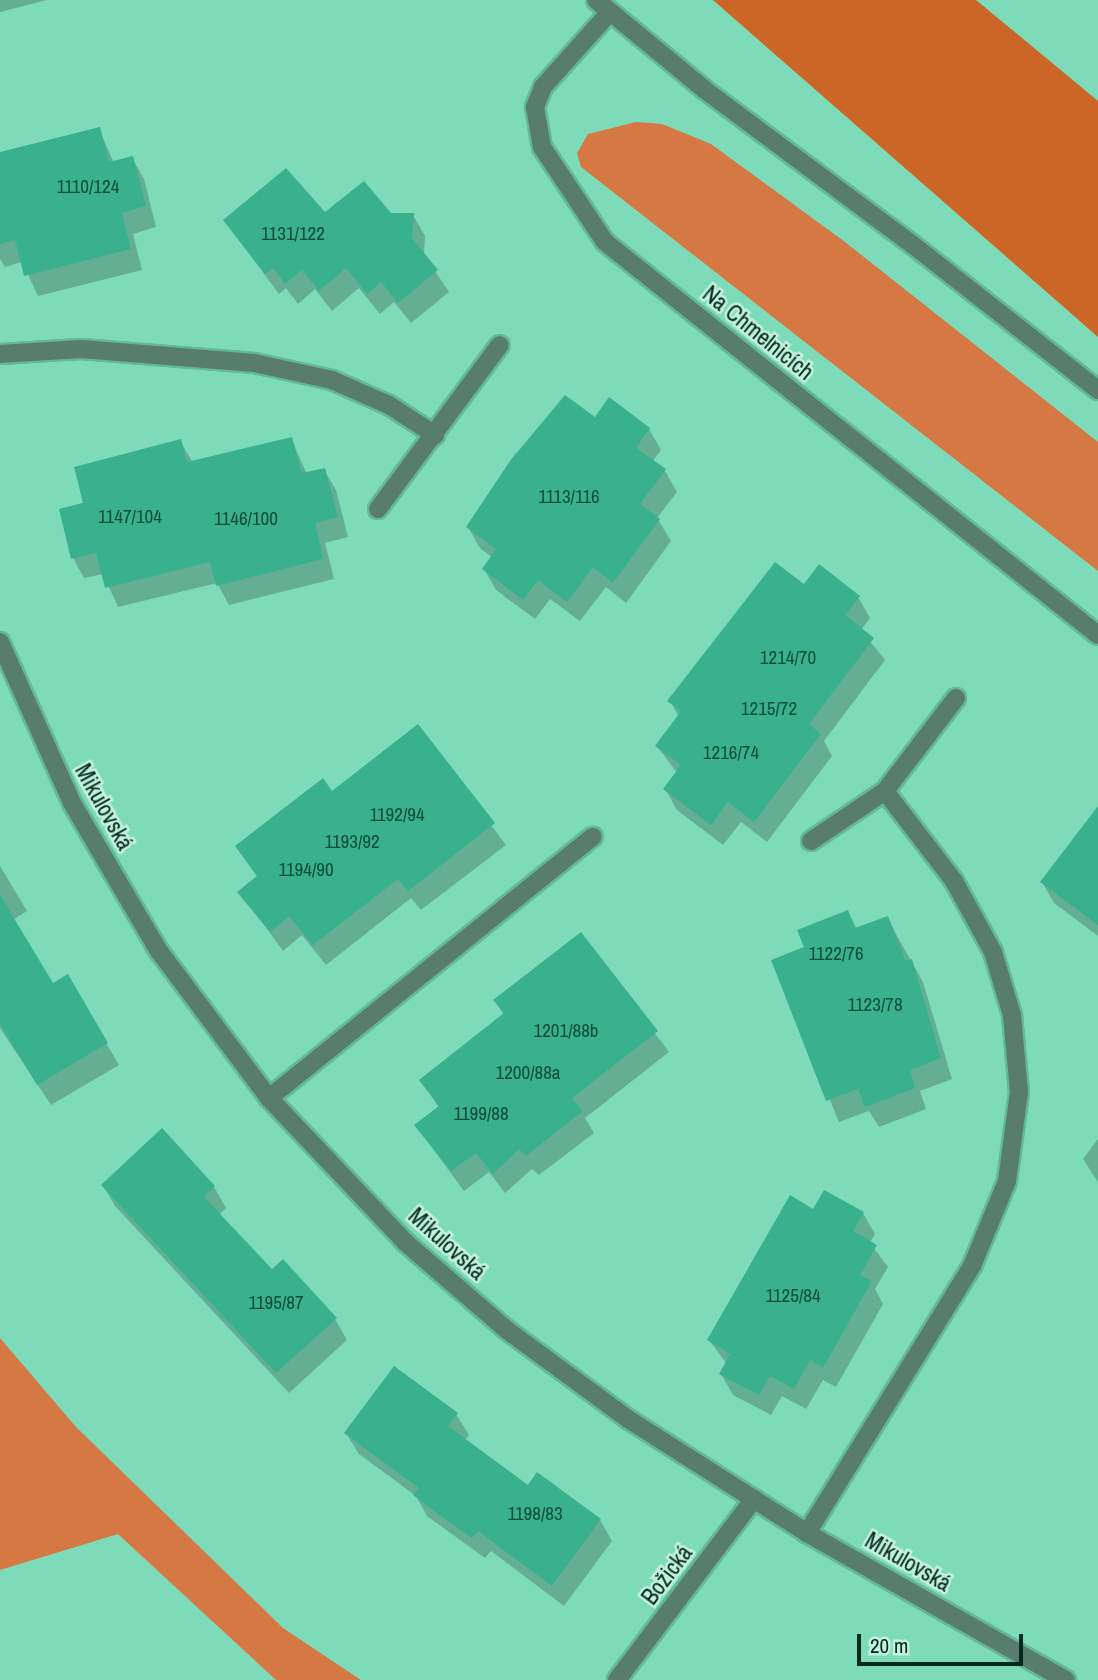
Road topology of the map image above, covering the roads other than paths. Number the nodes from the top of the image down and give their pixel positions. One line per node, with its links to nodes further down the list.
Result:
1 (603, 6): 4 (street, Na Chmelnicích); 7 (street, Na Chmelnicích)
2 (500, 345): 5 (street)
3 (0, 354): 5 (street)
4 (1098, 390)
5 (435, 435): 6 (street)
6 (378, 509)
7 (1098, 635)
8 (0, 642): 13 (street, Mikulovská)
9 (956, 698): 10 (street)
10 (885, 791): 12 (street); 15 (street)
11 (593, 837): 13 (street)
12 (811, 841)
13 (269, 1098): 14 (street, Mikulovská)
14 (754, 1499): 15 (street, Mikulovská); 16 (street, Božická)
15 (807, 1533): 17 (street, Mikulovská)
16 (617, 1680)
17 (1066, 1680)

